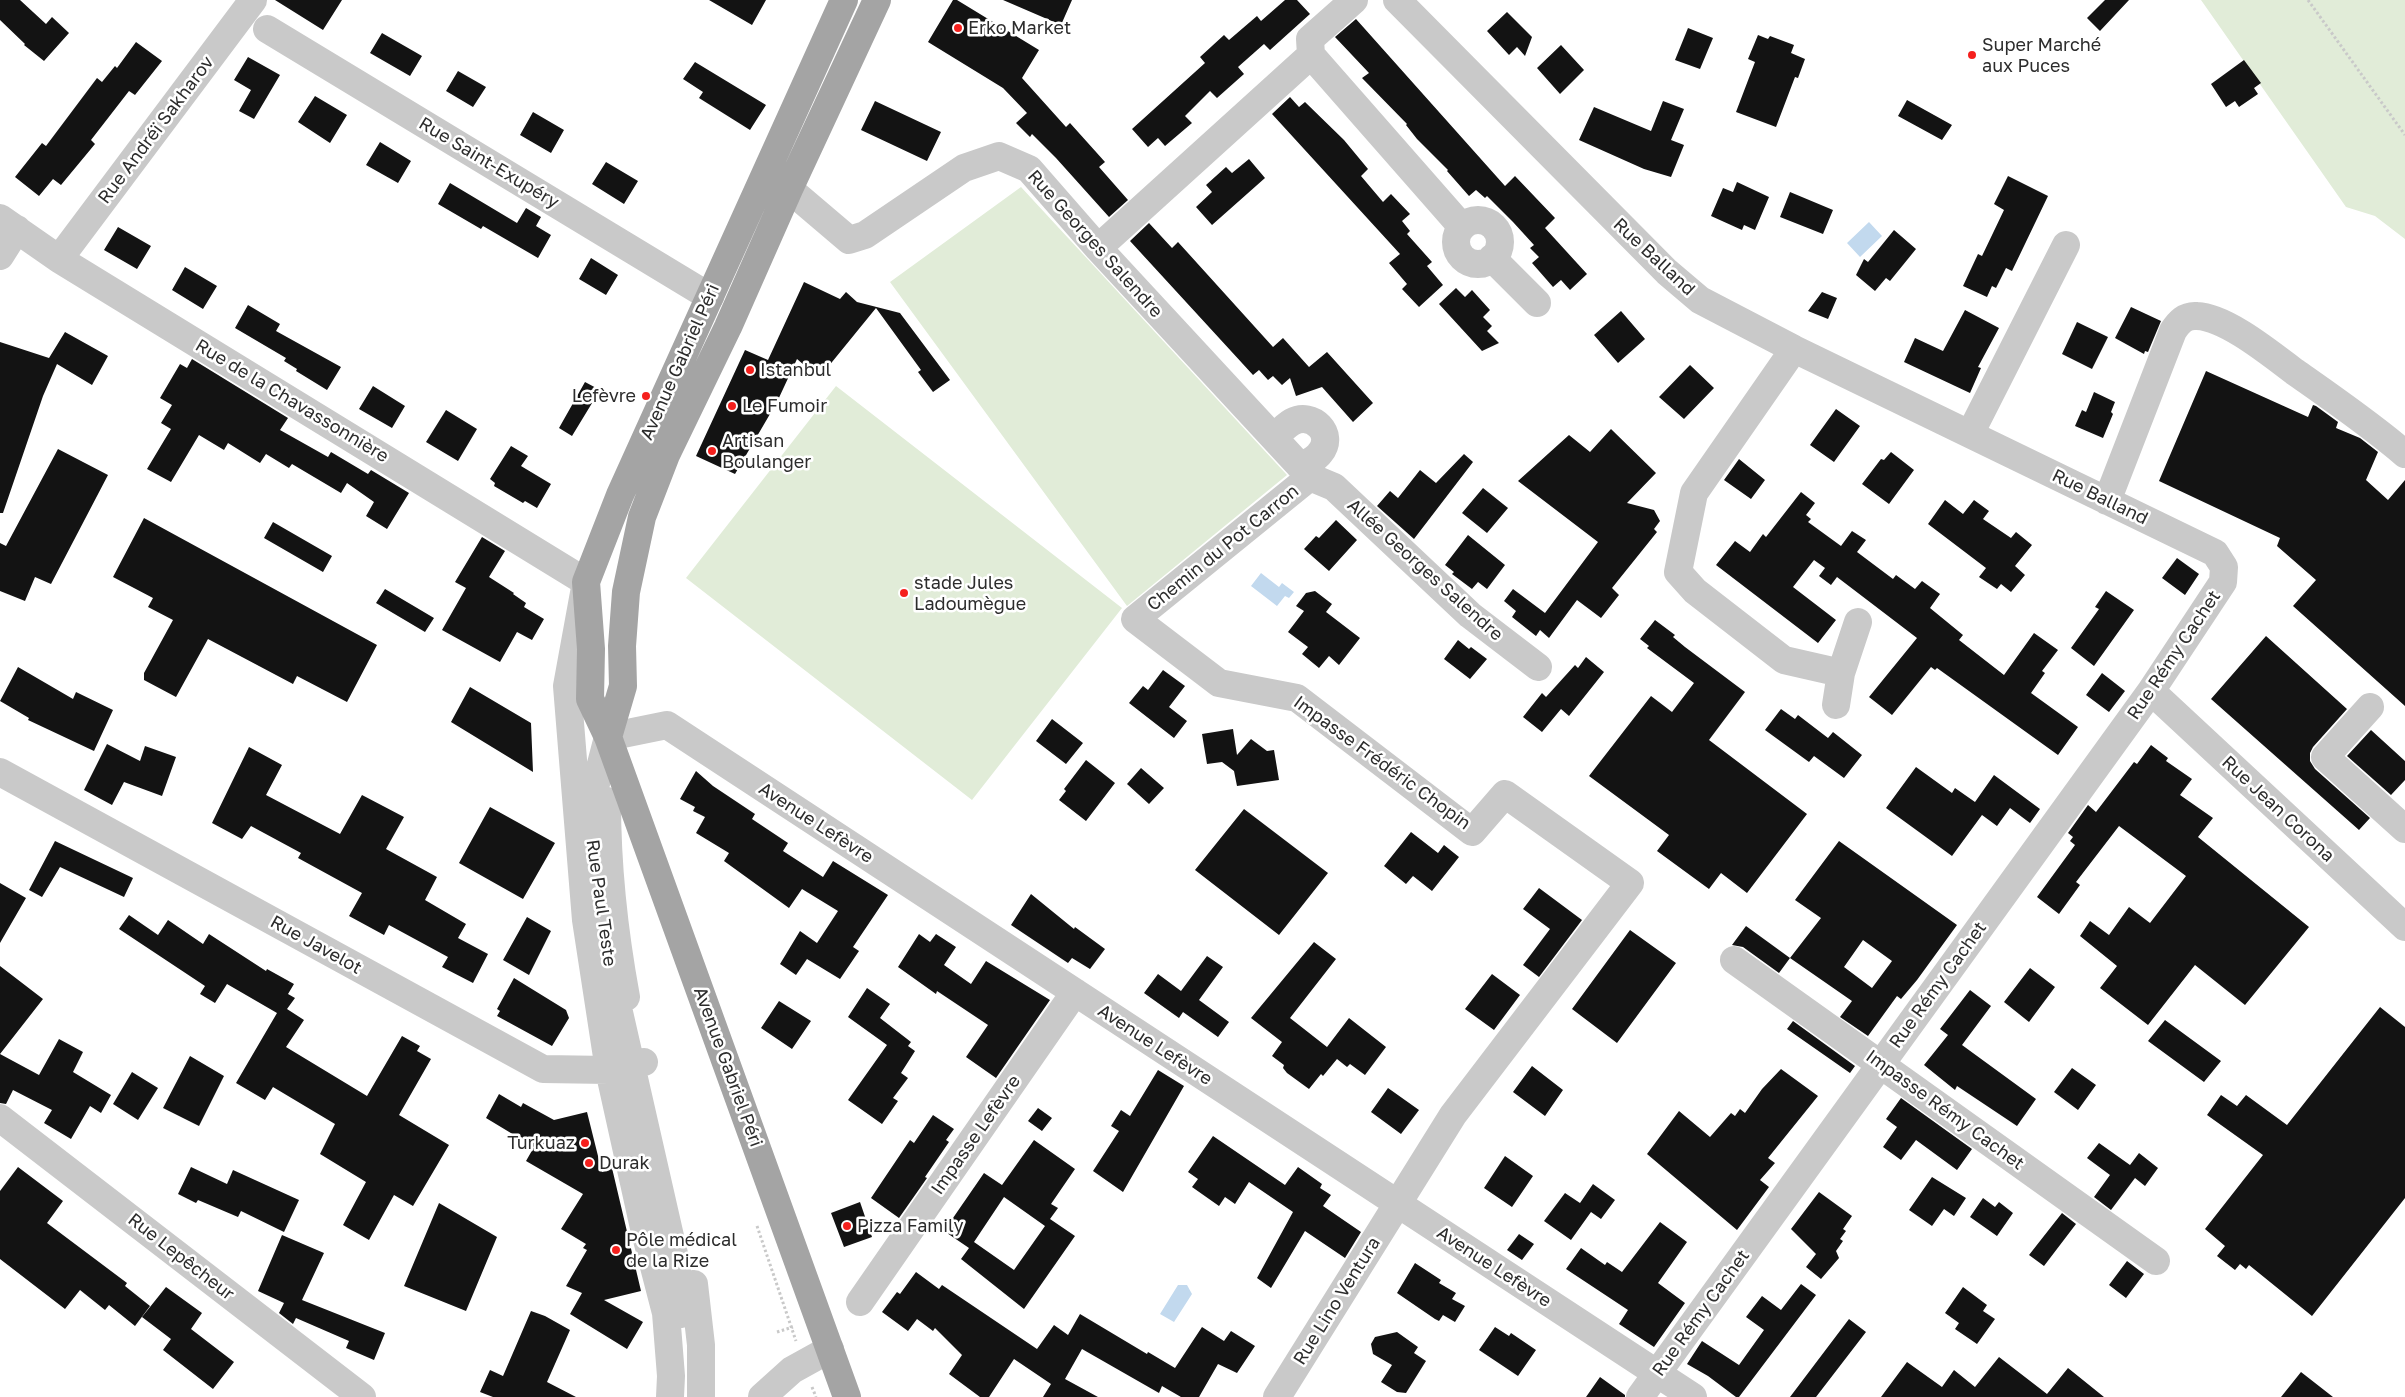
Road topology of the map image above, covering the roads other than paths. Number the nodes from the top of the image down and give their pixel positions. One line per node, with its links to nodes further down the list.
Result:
1 (253, 0): 13 (street, Rue Andréï Sakharov)
2 (844, 0): 14 (main road, Avenue Gabriel Péri)
3 (877, 0): 8 (main road, Avenue Gabriel Péri)
4 (1354, 0): 7 (street)
5 (1397, 0): 16 (street, Rue Balland)
6 (267, 29): 14 (street, Rue Saint-Exupéry)
7 (1311, 55): 11 (street); 15 (street)
8 (789, 189): 11 (street, Rue Georges Salendre); 31 (main road, Avenue Gabriel Péri)
9 (8, 224): 12 (street); 13 (street, Rue de la Chavassonnière)
10 (2066, 245): 17 (street)
11 (1098, 248): 18 (street, Rue Georges Salendre)
12 (0, 256)
13 (59, 260): 23 (street, Rue de la Chavassonnière)
14 (710, 297): 23 (main road, Avenue Gabriel Péri)
15 (1537, 303)
16 (1794, 349): 17 (street, Rue Balland); 27 (street)
17 (1970, 434): 21 (street, Rue Balland)
18 (1274, 438): 20 (street, Rue Georges Salendre); 20 (street)
19 (2405, 454): 21 (street)
20 (1305, 472): 24 (street, Chemin du Pot Carron); 26 (street, Allée Georges Salendre)
21 (2107, 501): 22 (street, Rue Balland)
22 (2224, 567): 28 (street, Rue Rémy Cachet)
23 (586, 582): 31 (main road, Avenue Gabriel Péri); 38 (street, Rue Paul Teste)
24 (1135, 619): 40 (street, Impasse Frédéric Chopin)
25 (1858, 622): 27 (street)
26 (1538, 667)
27 (1842, 673): 29 (street)
28 (2151, 691): 34 (street, Rue Jean Corona); 37 (street, Rue Rémy Cachet)
29 (1836, 705)
30 (2370, 707): 33 (street)
31 (608, 736): 36 (street, Avenue Lefèvre); 38 (street, Rue Paul Teste); 43 (main road, Avenue Gabriel Péri)
32 (0, 772): 38 (street, Rue Javelot)
33 (2405, 829)
34 (2405, 927)
35 (1734, 960): 37 (street, Impasse Rémy Cachet)
36 (1075, 992): 40 (street, Avenue Lefèvre); 42 (street, Impasse Lefèvre)
37 (1881, 1064): 41 (street, Impasse Rémy Cachet); 44 (street, Rue Rémy Cachet)
38 (628, 1066): 46 (street, Rue Paul Teste); 47 (street, Rue Paul Teste); 48 (street, Rue Paul Teste)
39 (0, 1118): 45 (street, Rue Lepêcheur)
40 (1398, 1204): 44 (street, Avenue Lefèvre); 51 (street, Rue Lino Ventura)
41 (2156, 1260)
42 (860, 1302)
43 (830, 1349): 49 (street); 50 (main road, Avenue Gabriel Péri)
44 (1657, 1373): 52 (street, Rue Rémy Cachet); 53 (street, Avenue Lefèvre)
45 (362, 1397)
46 (670, 1397)
47 (686, 1397)
48 (701, 1397)
49 (762, 1397)
50 (847, 1397)
51 (1276, 1397)
52 (1640, 1397)
53 (1693, 1397)

